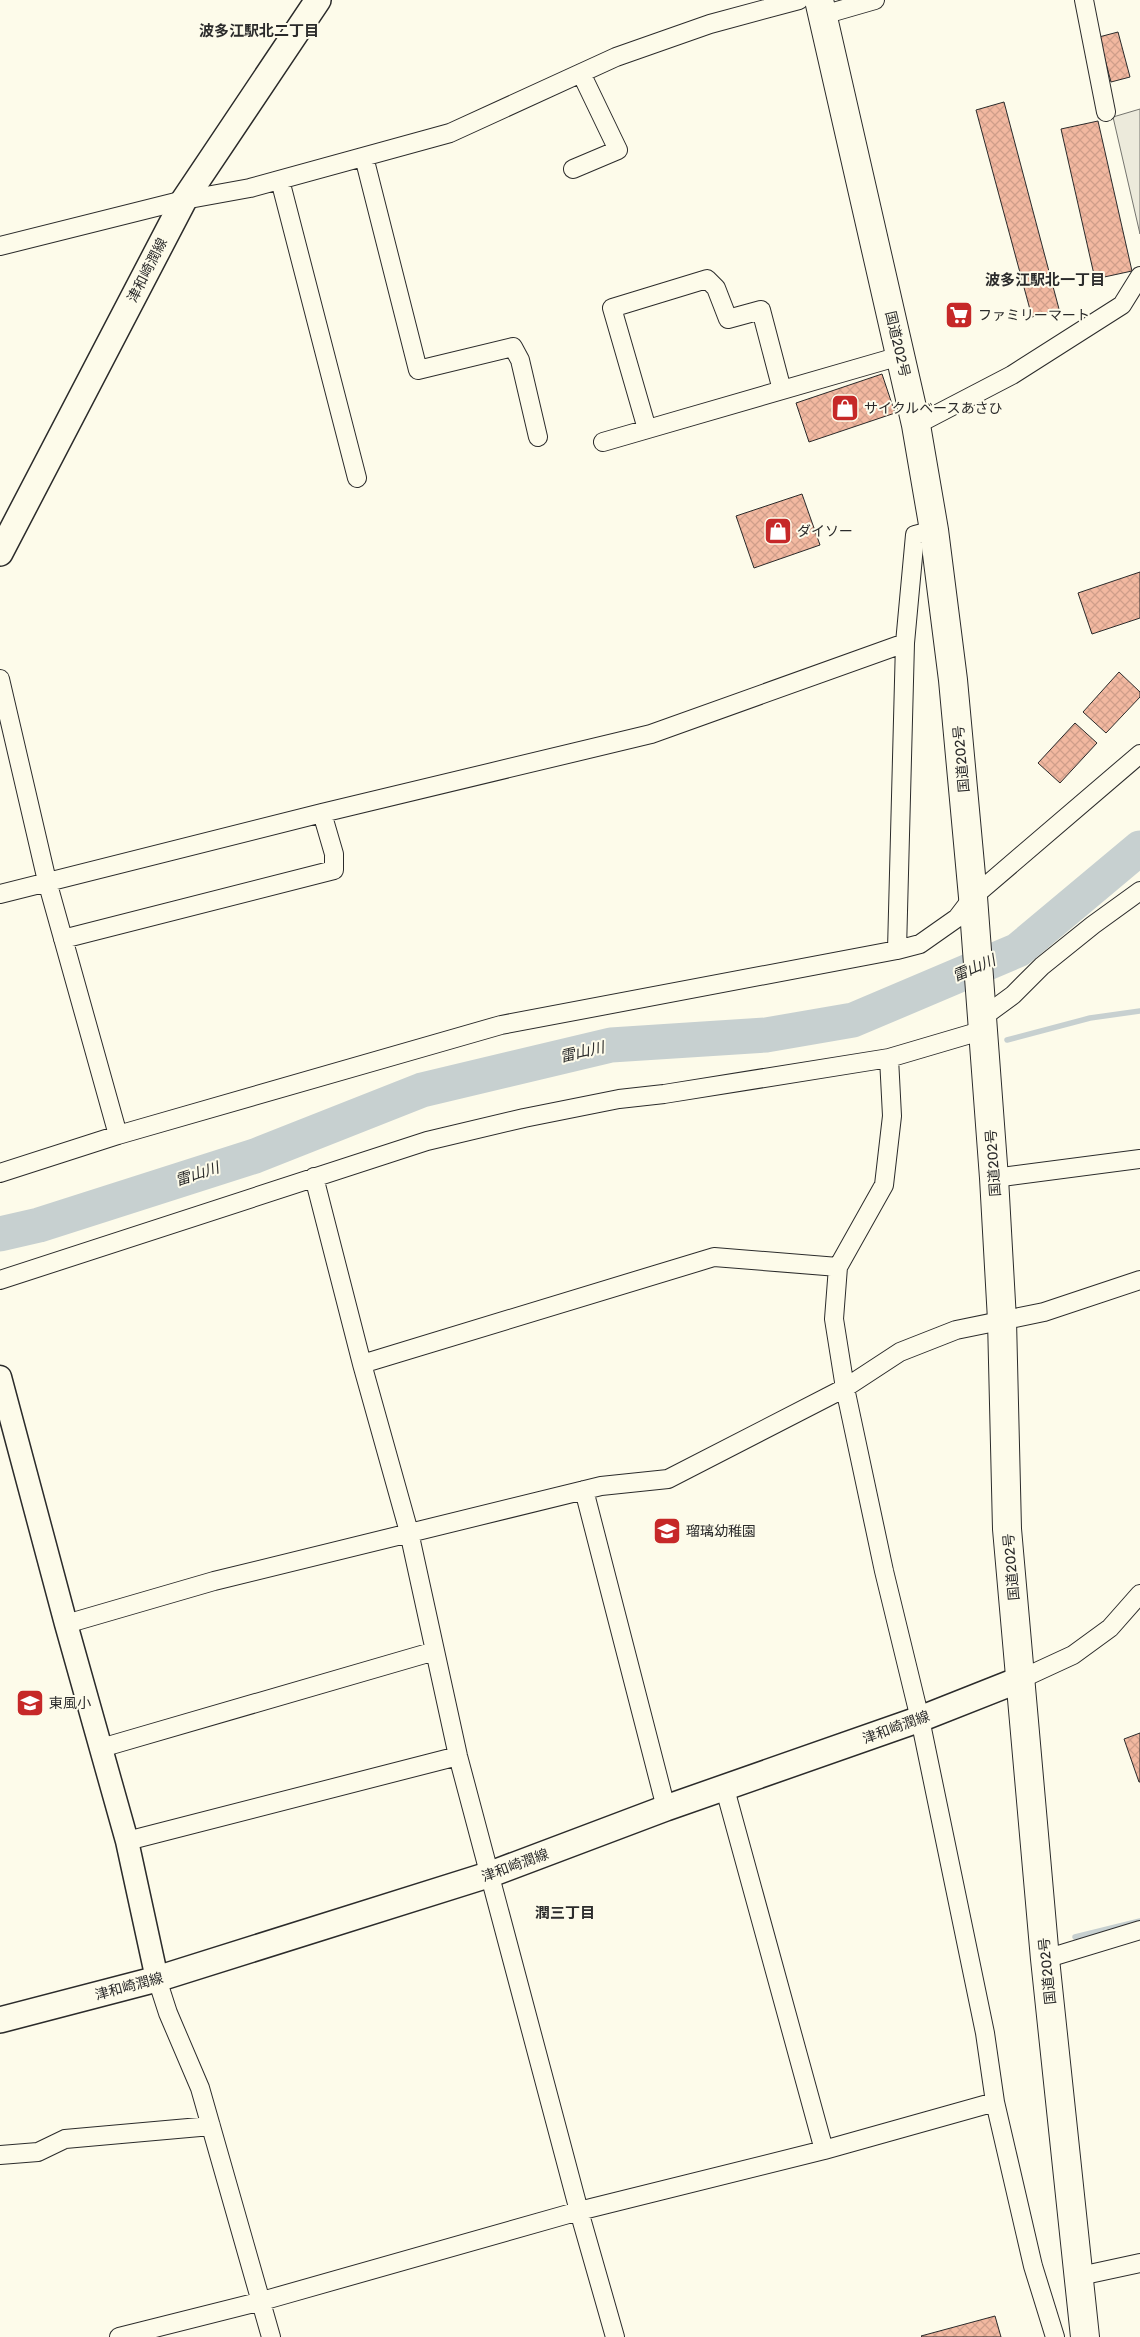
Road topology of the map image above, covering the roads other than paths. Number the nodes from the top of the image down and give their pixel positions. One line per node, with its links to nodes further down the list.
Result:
1 (318, 0): 11 (main road, 津和崎潤線)
2 (799, 0): 6 (street)
3 (875, 0): 5 (street)
4 (1084, 0): 7 (street)
5 (821, 8): 14 (highway, 国道202号)
6 (581, 73): 8 (street); 9 (street)
7 (1106, 112)
8 (364, 157): 10 (street); 18 (street)
9 (573, 170)
10 (280, 180): 11 (street); 20 (street)
11 (184, 200): 12 (street); 22 (main road, 津和崎潤線)
12 (0, 246)
13 (1140, 276): 16 (street)
14 (900, 356): 15 (street); 16 (highway, 国道202号)
15 (782, 390): 17 (street); 17 (street)
16 (916, 425): 21 (highway, 国道202号)
17 (647, 429): 19 (street)
18 (538, 436)
19 (603, 442)
20 (357, 478)
21 (934, 530): 23 (street); 30 (highway, 国道202号)
22 (0, 553)
23 (905, 643): 26 (street); 32 (street)
24 (0, 679): 27 (street)
25 (1140, 754): 30 (street)
26 (322, 813): 27 (street); 31 (street)
27 (47, 881): 29 (street); 31 (street)
28 (1140, 891): 33 (street)
29 (0, 894)
30 (974, 897): 32 (street); 33 (highway, 国道202号)
31 (63, 939): 35 (street)
32 (897, 950): 35 (street)
33 (982, 1014): 34 (street); 39 (highway, 国道202号)
34 (889, 1058): 38 (street); 40 (street)
35 (118, 1134): 37 (street)
36 (1140, 1159): 39 (street)
37 (0, 1173)
38 (314, 1177): 41 (street); 44 (street)
39 (994, 1178): 43 (highway, 国道202号)
40 (838, 1267): 44 (street); 46 (street)
41 (0, 1280)
42 (1140, 1280): 43 (street)
43 (1002, 1320): 46 (street); 53 (highway, 国道202号)
44 (362, 1364): 49 (street)
45 (0, 1377): 47 (street)
46 (845, 1388): 48 (street); 54 (street)
47 (5, 1413): 51 (street)
48 (584, 1490): 49 (street); 58 (street)
49 (409, 1532): 51 (street); 52 (street)
50 (1140, 1594): 53 (street)
51 (66, 1624): 55 (street)
52 (435, 1651): 55 (street); 56 (street)
53 (1021, 1679): 54 (main road, 津和崎潤線); 62 (highway, 国道202号)
54 (920, 1718): 57 (main road, 津和崎潤線); 65 (street)
55 (101, 1748): 59 (street)
56 (458, 1756): 59 (street); 60 (street)
57 (725, 1789): 58 (main road, 津和崎潤線); 67 (street)
58 (666, 1808): 60 (main road, 津和崎潤線)
59 (127, 1841): 63 (street)
60 (491, 1874): 63 (main road, 津和崎潤線); 69 (street)
61 (1140, 1930): 62 (street)
62 (1045, 1958): 71 (highway, 国道202号)
63 (157, 1980): 64 (main road, 津和崎潤線); 66 (street)
64 (0, 2020)
65 (995, 2102): 67 (street); 76 (street)
66 (211, 2126): 68 (street); 72 (street)
67 (824, 2150): 69 (street)
68 (0, 2155)
69 (578, 2211): 72 (street); 75 (street)
70 (1140, 2263): 71 (street)
71 (1080, 2276): 77 (highway, 国道202号)
72 (262, 2301): 73 (street); 74 (street)
73 (119, 2337)
74 (271, 2337)
75 (615, 2337)
76 (1056, 2337)
77 (1085, 2337)

